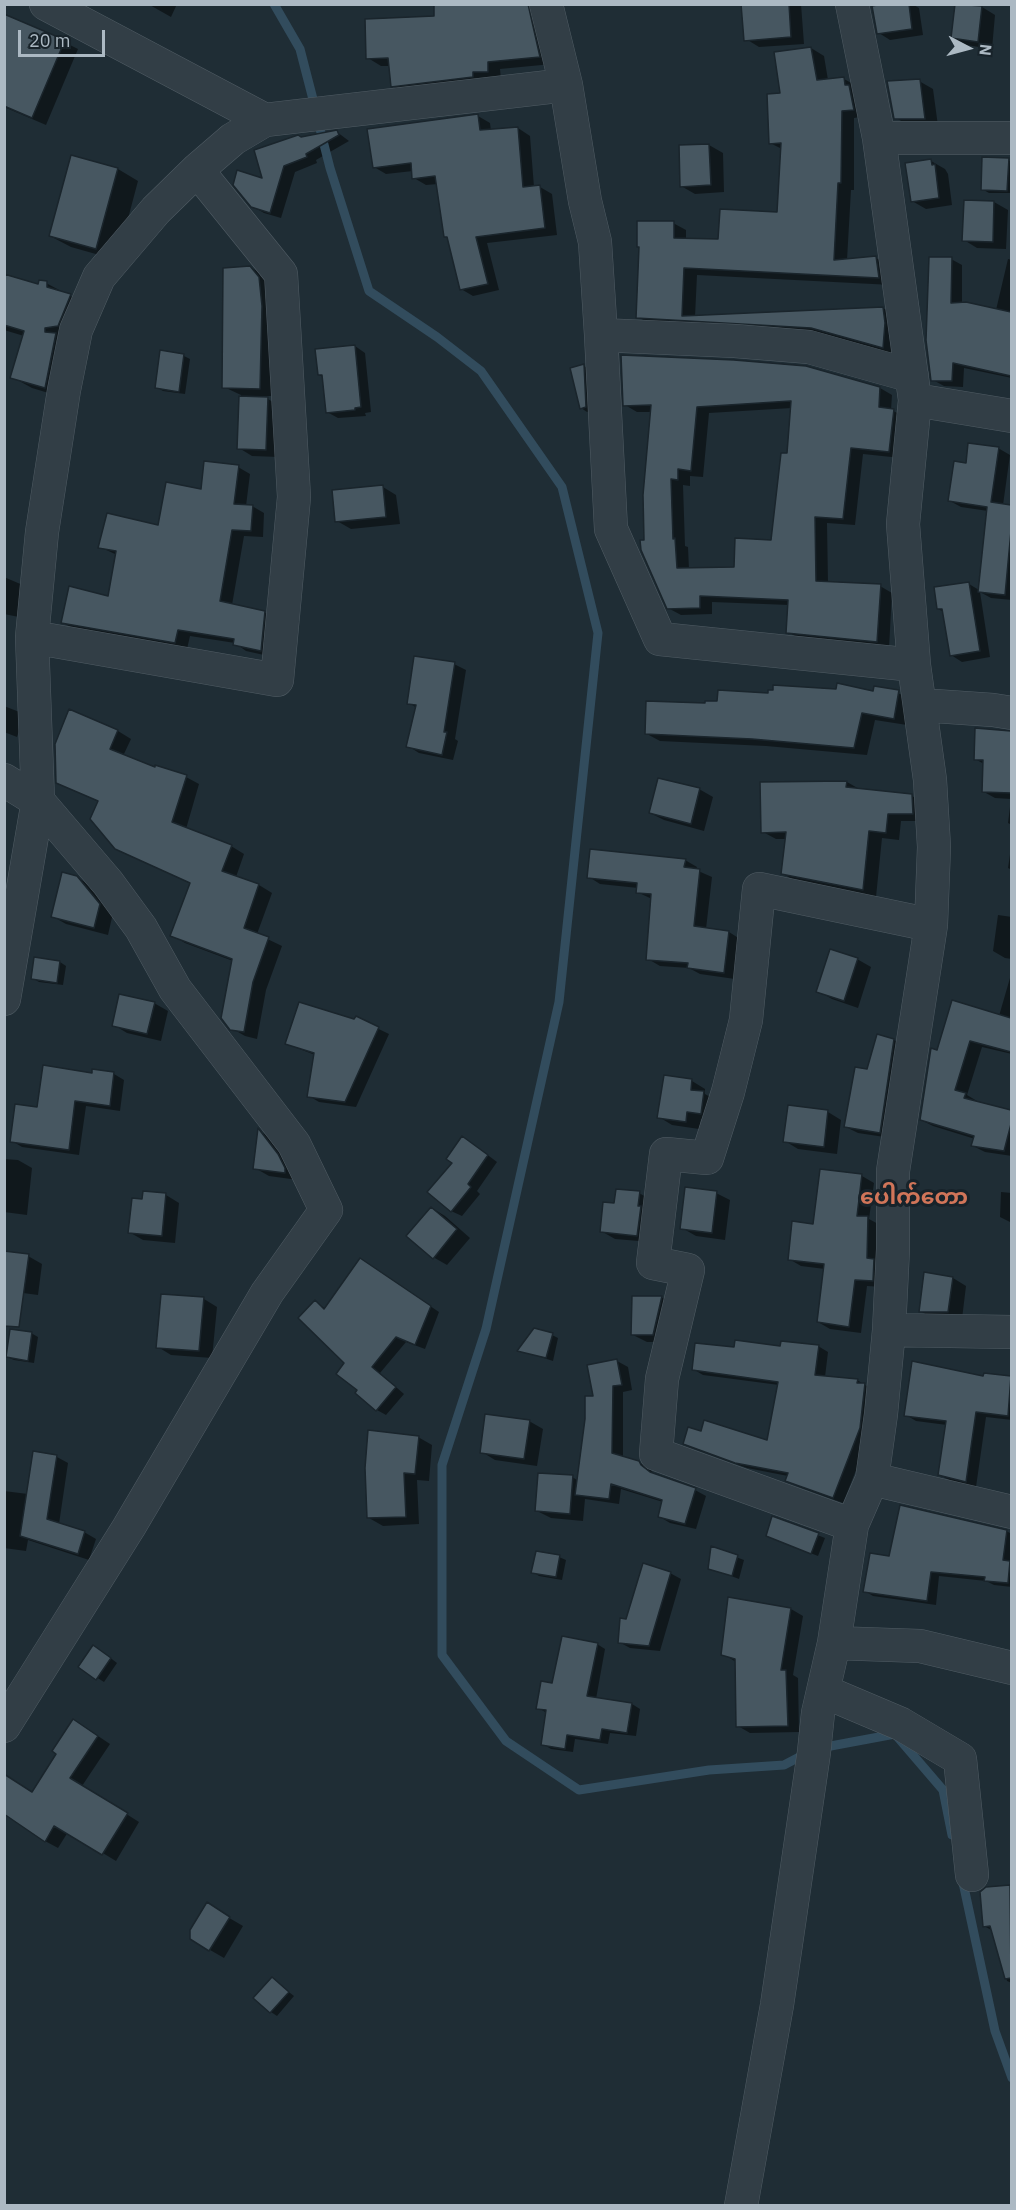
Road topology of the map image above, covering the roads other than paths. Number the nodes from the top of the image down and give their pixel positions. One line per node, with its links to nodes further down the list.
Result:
1 (46, 4): 5 (street)
2 (546, 4): 4 (street)
3 (852, 4): 6 (street)
4 (566, 85): 5 (street); 9 (street)
5 (265, 120): 8 (street)
6 (879, 138): 7 (street); 10 (street)
7 (1011, 138)
8 (197, 170): 12 (street); 12 (street)
9 (601, 335): 10 (street); 13 (street)
10 (914, 388): 11 (street); 13 (street)
11 (1011, 416)
12 (32, 636): 17 (street)
13 (914, 665): 14 (street)
14 (920, 705): 15 (street); 18 (street)
15 (1011, 713)
16 (4, 780): 17 (street)
17 (38, 801): 19 (street); 28 (street)
18 (931, 925): 20 (street); 24 (street)
19 (4, 999)
20 (890, 1330): 21 (street); 22 (street)
21 (1011, 1332)
22 (872, 1479): 23 (street); 24 (street)
23 (1011, 1512)
24 (852, 1525): 25 (street)
25 (834, 1643): 26 (street); 27 (street)
26 (1011, 1668)
27 (821, 1702): 29 (street); 30 (street)
28 (4, 1726)
29 (972, 1875)
30 (741, 2205)

